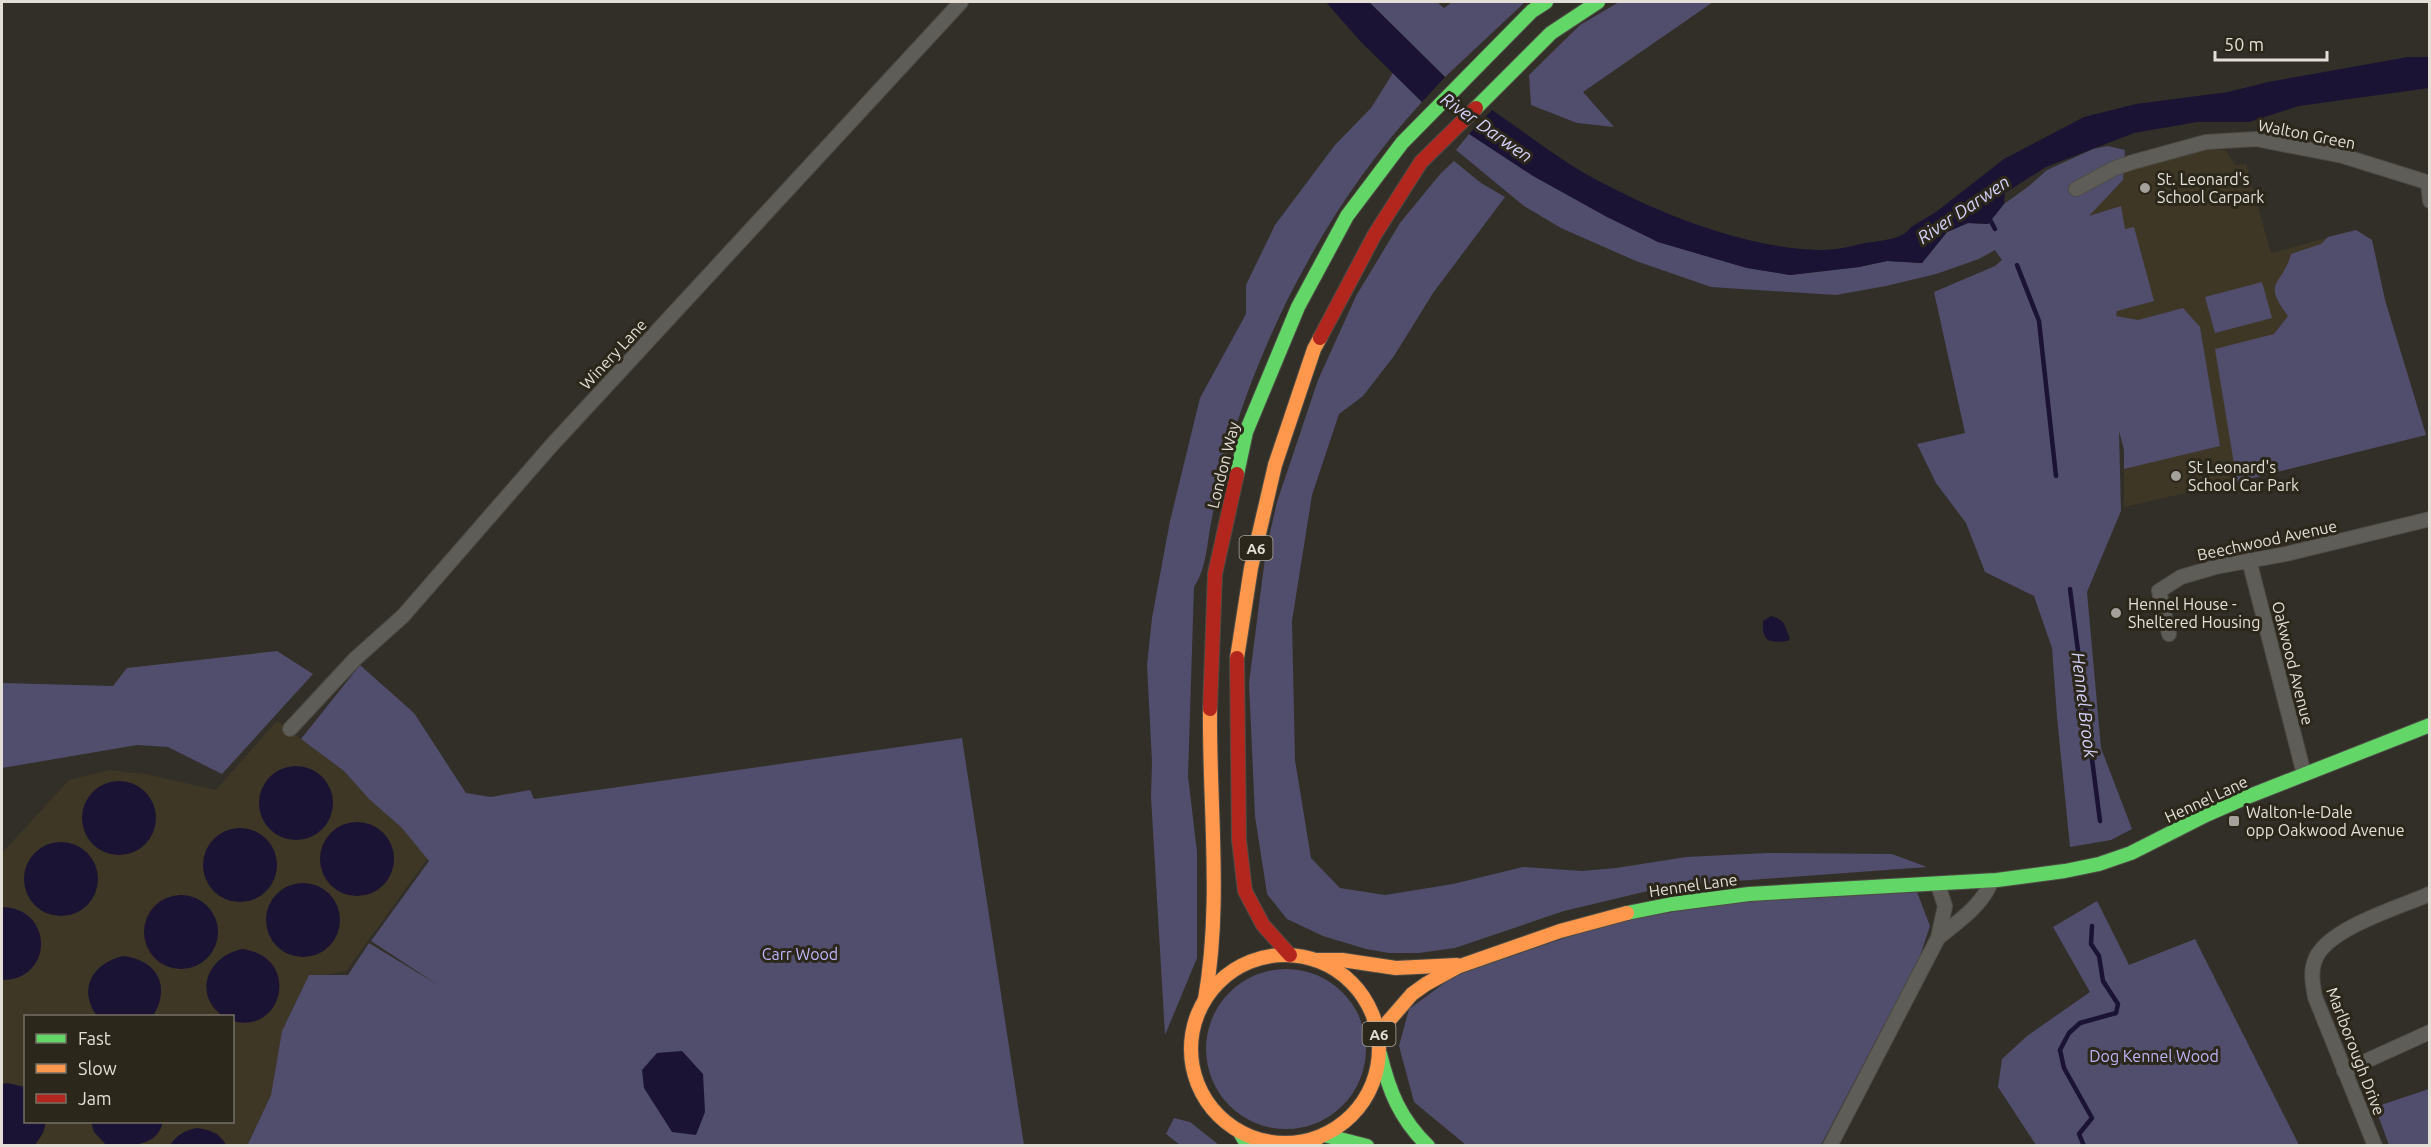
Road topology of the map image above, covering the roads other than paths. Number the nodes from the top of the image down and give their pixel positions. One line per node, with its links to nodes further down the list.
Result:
1 (962, 2): 11 (street, Winery Lane)
2 (1546, 2): 20 (main road, London Way / A6)
3 (1598, 2): 17 (main road, A6)
4 (2429, 183): 5 (street, Walton Green); 6 (street, Walton Green)
5 (2076, 189)
6 (2430, 201)
7 (2430, 519): 8 (street, Beechwood Avenue)
8 (2249, 560): 9 (street, Beechwood Avenue); 12 (street, Oakwood Avenue)
9 (2169, 634)
10 (2430, 725): 12 (main road, Hennel Lane)
11 (290, 729)
12 (2304, 774): 13 (main road, Hennel Lane)
13 (1992, 882): 14 (main road, Hennel Lane); 16 (street)
14 (1938, 885): 16 (street); 19 (main road, Hennel Lane)
15 (2430, 894): 24 (street, Marlborough Drive)
16 (1938, 938): 30 (street)
17 (1290, 955): 18 (main road, A6); 20 (main road, A6)
18 (1316, 960): 19 (main road, Hennel Lane); 21 (main road, A6)
19 (1460, 965): 21 (main road, Hennel Lane)
20 (1205, 999): 25 (main road, A6)
21 (1379, 1032): 23 (main road, A6)
22 (2430, 1032): 24 (street)
23 (1380, 1054): 26 (main road, A6); 29 (main road, A6)
24 (2344, 1071): 31 (street, Marlborough Drive)
25 (1239, 1131): 26 (main road, A6); 27 (main road)
26 (1318, 1139): 28 (main road, A6)
27 (1248, 1146)
28 (1367, 1146)
29 (1428, 1146)
30 (1830, 1146)
31 (2375, 1146)

